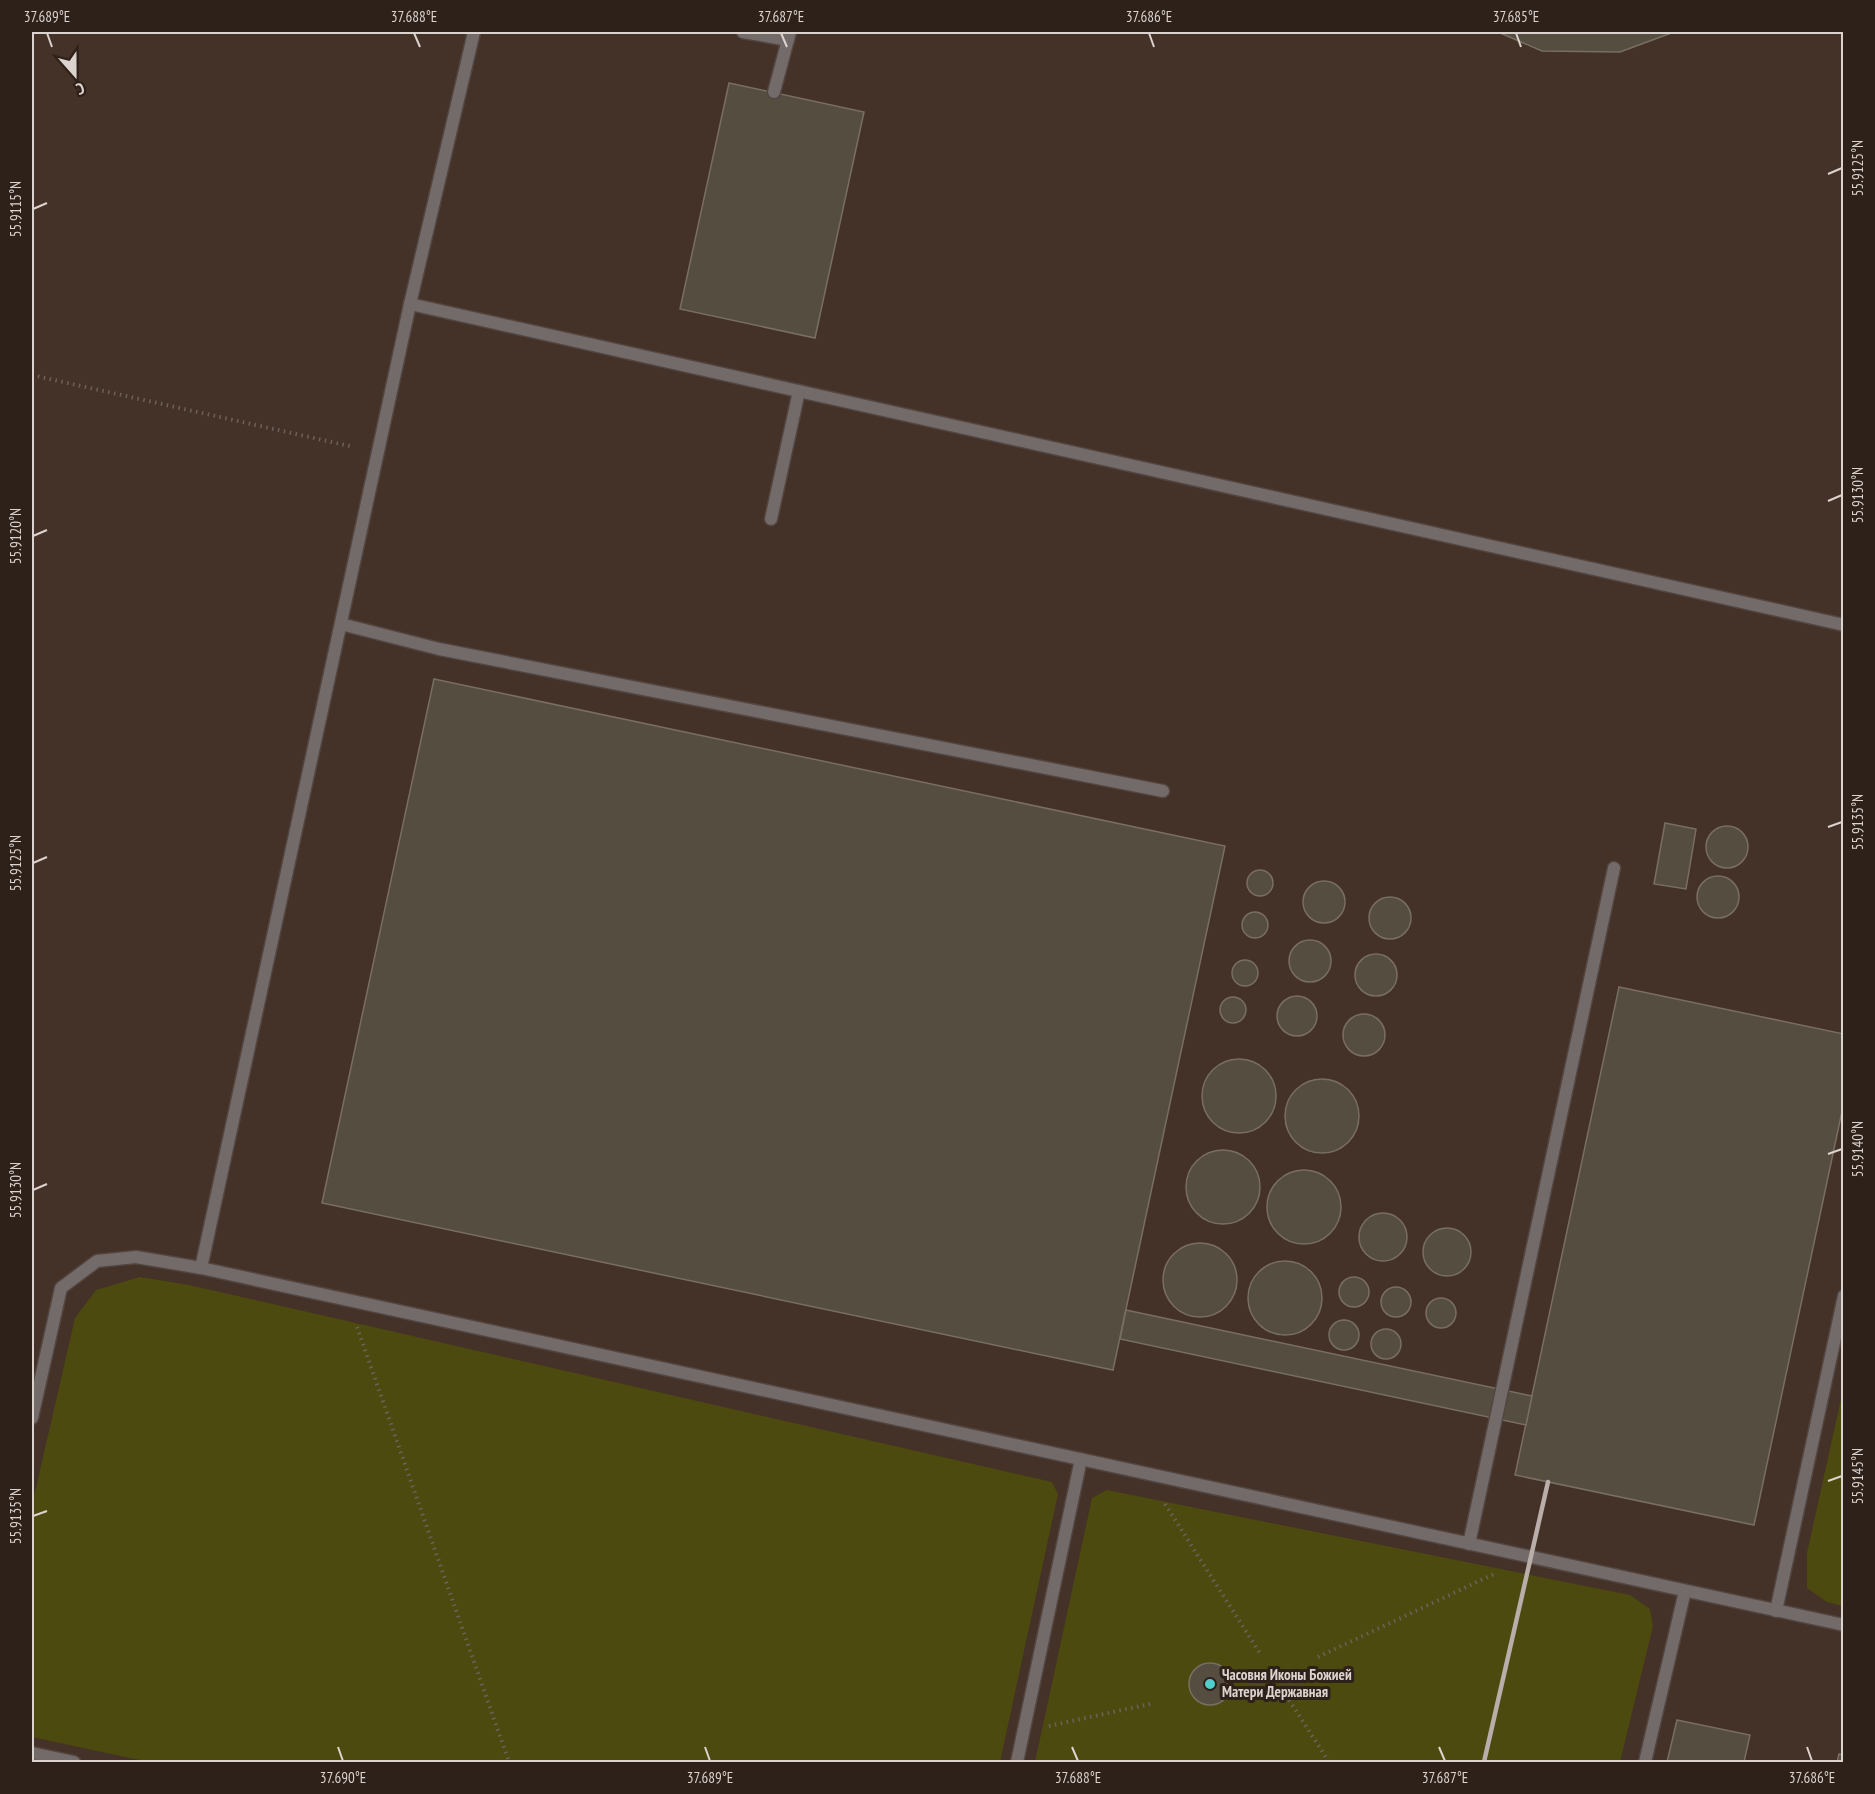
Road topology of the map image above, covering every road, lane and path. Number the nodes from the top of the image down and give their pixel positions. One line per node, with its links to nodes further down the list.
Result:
1 (474, 32): 5 (lane)
2 (743, 32): 3 (lane)
3 (789, 36): 4 (lane)
4 (774, 92)
5 (410, 304): 7 (lane); 8 (lane)
6 (32, 375): 8 (path)
7 (799, 391): 9 (lane); 11 (lane)
8 (378, 452): 10 (lane)
9 (771, 519)
10 (341, 624): 12 (lane); 14 (lane)
11 (1844, 626)
12 (1163, 791)
13 (1614, 868): 20 (lane)
14 (201, 1268): 16 (lane); 17 (lane)
15 (1844, 1296): 23 (lane)
16 (348, 1300): 18 (lane); 32 (path)
17 (32, 1419)
18 (1081, 1459): 19 (lane); 29 (lane)
19 (1146, 1473): 20 (lane); 25 (path)
20 (1469, 1545): 21 (lane)
21 (1530, 1558): 22 (lane); 26 (path)
22 (1685, 1591): 23 (lane); 35 (lane)
23 (1776, 1611): 24 (lane)
24 (1844, 1625)
25 (1261, 1655)
26 (1318, 1657)
27 (1289, 1700): 34 (path)
28 (1154, 1703): 29 (path)
29 (1024, 1732): 33 (lane)
30 (32, 1753): 31 (lane)
31 (74, 1762)
32 (509, 1762)
33 (1017, 1762)
34 (1329, 1762)
35 (1645, 1762)

